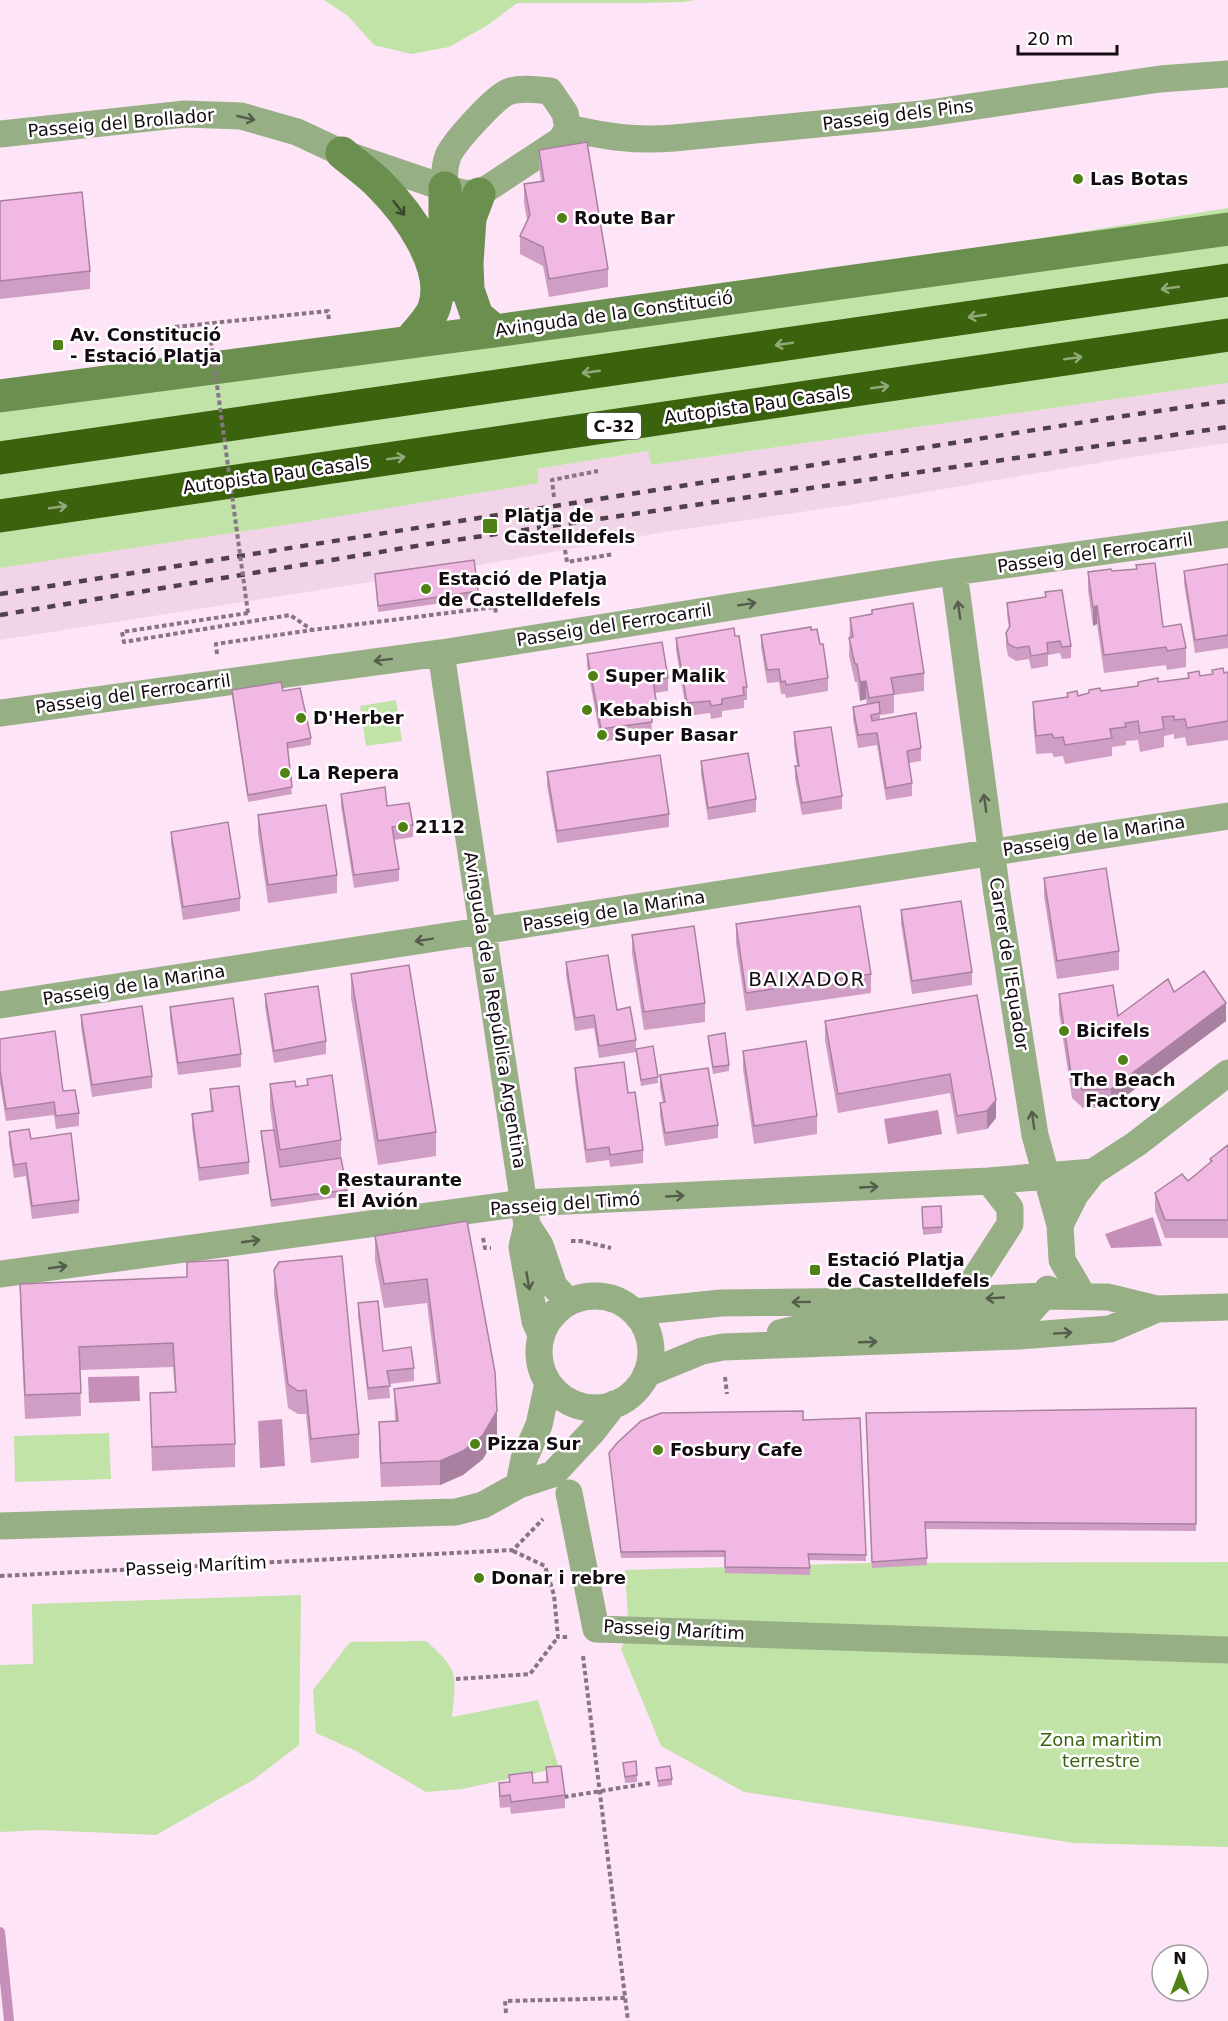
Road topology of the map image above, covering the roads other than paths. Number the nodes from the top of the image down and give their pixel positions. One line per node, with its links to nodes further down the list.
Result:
1 (1228, 74): 2 (street, Passeig dels Pins)
2 (568, 128): 5 (street); 6 (street)
3 (0, 134): 4 (street, Passeig del Brollador, one-way to 4)
4 (342, 153): 5 (street, Passeig del Brollador); 12 (street, one-way to 12)
5 (445, 188): 6 (street); 11 (street)
6 (479, 194): 9 (street)
7 (1228, 229): 9 (street, Avinguda de la Constitució)
8 (1228, 280): 14 (highway, one-way to 14)
9 (495, 331): 11 (street, Avinguda de la Constitució)
10 (1228, 335): 15 (highway, Autopista Pau Casals / C-32, one-way to 10)
11 (459, 336): 12 (street, Avinguda de la Constitució)
12 (408, 342): 13 (street, Avinguda de la Constitució)
13 (0, 396)
14 (0, 458)
15 (0, 516)
16 (1228, 534): 17 (street, Passeig del Ferrocarril)
17 (954, 572): 18 (street, Passeig del Ferrocarril, one-way to 17); 21 (street, Carrer de l'Equador, one-way to 17)
18 (441, 653): 19 (street, Passeig del Ferrocarril, one-way to 19); 22 (street, Avinguda de la República Argentina)
19 (0, 713)
20 (1228, 816): 21 (street, Passeig de la Marina)
21 (992, 852): 22 (street, Passeig de la Marina); 26 (street, Carrer de l'Equador, one-way to 21)
22 (482, 932): 23 (street, Passeig de la Marina, one-way to 23); 28 (street, Avinguda de la República Argentina)
23 (0, 1005)
24 (1228, 1073): 25 (street, Passeig del Timó)
25 (1093, 1172): 26 (street, Passeig del Timó); 29 (street, Passeig del Timó)
26 (1047, 1177): 27 (street, Passeig del Timó); 29 (street, Passeig del Timó)
27 (989, 1182): 28 (street, Passeig del Timó, one-way to 27); 34 (street)
28 (526, 1214): 31 (street, Passeig del Timó, one-way to 28); 35 (street, Avinguda de la República Argentina); 39 (street, Avinguda de la República Argentina, one-way to 39)
29 (1060, 1225): 30 (street, Passeig del Timó)
30 (1062, 1260): 32 (street); 33 (street, Passeig del Timó)
31 (0, 1274)
32 (1044, 1296): 33 (street); 34 (street, one-way to 34); 40 (street)
33 (1083, 1296): 37 (street)
34 (961, 1300): 38 (street, one-way to 38)
35 (569, 1302): 38 (street); 39 (street)
36 (1228, 1307): 37 (street)
37 (1157, 1309): 40 (street, one-way to 37)
38 (635, 1312): 41 (street)
39 (541, 1335): 42 (street)
40 (723, 1347): 41 (street)
41 (646, 1374): 43 (street)
42 (548, 1383): 43 (street); 44 (street)
43 (614, 1404): 44 (street)
44 (519, 1485): 46 (street)
45 (569, 1493): 47 (street, Passeig Marítim)
46 (0, 1526)
47 (1228, 1650)

